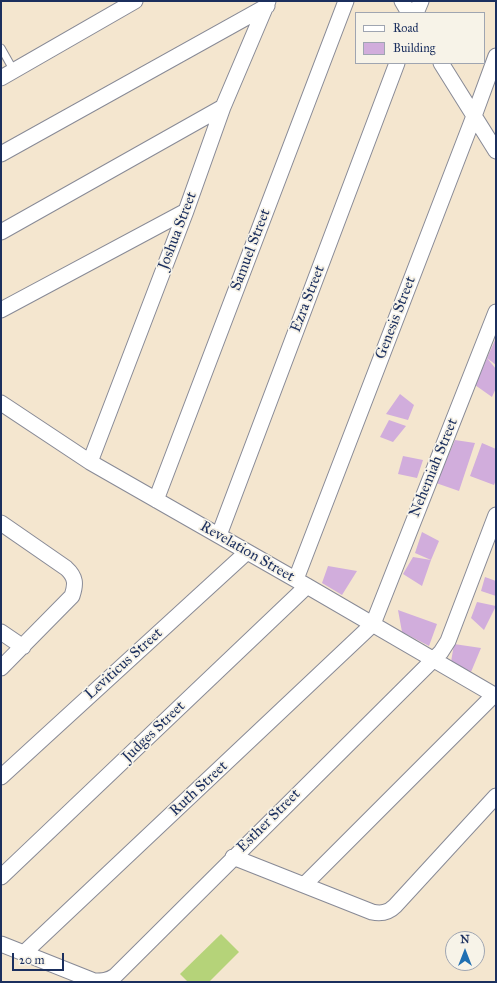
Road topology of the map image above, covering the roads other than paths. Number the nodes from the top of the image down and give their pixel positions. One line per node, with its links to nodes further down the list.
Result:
1 (135, 1): 12 (street)
2 (346, 1): 24 (street, Samuel Street)
3 (402, 1): 6 (street)
4 (421, 1): 7 (street)
5 (268, 3): 14 (street, Joshua Street); 17 (street)
6 (408, 12)
7 (416, 12)
8 (1, 48): 12 (lane)
9 (496, 56): 15 (street, Genesis Street)
10 (397, 64): 27 (street, Ezra Street)
11 (442, 64): 15 (street)
12 (14, 71): 13 (street)
13 (1, 78)
14 (223, 107): 18 (street, Joshua Street); 19 (street)
15 (474, 116): 16 (street); 29 (street, Genesis Street)
16 (496, 151)
17 (1, 154)
18 (186, 211): 20 (street); 23 (street, Joshua Street)
19 (1, 232)
20 (1, 310)
21 (496, 312): 30 (street, Nehemiah Street)
22 (1, 403): 23 (street, Revelation Street)
23 (90, 462): 24 (street, Revelation Street)
24 (156, 500): 27 (street, Revelation Street)
25 (496, 515): 33 (street, Esther Street)
26 (1, 523): 32 (street)
27 (219, 535): 28 (street, Revelation Street)
28 (248, 552): 29 (street, Revelation Street); 36 (street, Leviticus Street)
29 (301, 583): 30 (street, Revelation Street); 39 (street, Judges Street)
30 (373, 624): 33 (street, Revelation Street); 42 (street, Ruth Street)
31 (1, 632): 32 (street)
32 (23, 647): 34 (street)
33 (433, 659): 35 (street, Revelation Street); 38 (street, Esther Street)
34 (1, 668)
35 (495, 695): 40 (street)
36 (1, 777)
37 (496, 796): 40 (street)
38 (233, 857): 40 (street); 42 (street, Esther Street)
39 (1, 877)
40 (304, 885)
41 (1, 944): 42 (street)
42 (24, 954)

